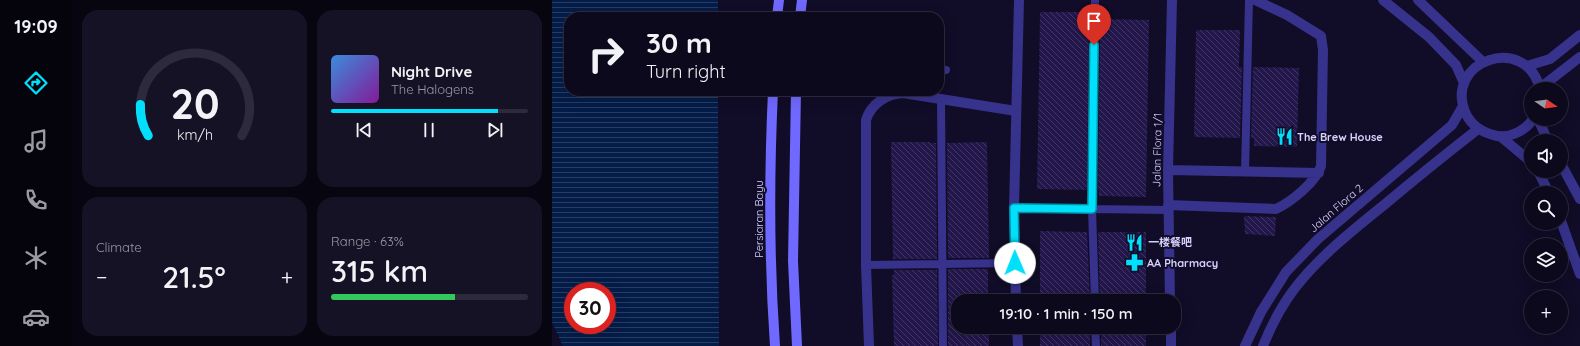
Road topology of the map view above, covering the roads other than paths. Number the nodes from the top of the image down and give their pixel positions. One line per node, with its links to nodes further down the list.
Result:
1 (779, 0): 10 (main road)
2 (802, 0): 11 (main road)
3 (1019, 0): 25 (street)
4 (1095, 0): 37 (lane)
5 (1172, 0): 30 (street, Jalan Flora 1/1)
6 (1249, 0): 31 (lane)
7 (1254, 0): 32 (street)
8 (1383, 0): 18 (street)
9 (1418, 0): 14 (street)
10 (778, 12)
11 (801, 12)
12 (1580, 35): 15 (street)
13 (1580, 56): 17 (street)
14 (1483, 62): 15 (street); 18 (street)
15 (1527, 66): 16 (street)
16 (1538, 82)
17 (1548, 82)
18 (1464, 83): 24 (street)
19 (772, 96): 49 (main road, Persiaran Bayu)
20 (796, 96): 50 (main road)
21 (888, 96): 41 (street)
22 (923, 96): 23 (street)
23 (941, 98): 25 (street); 40 (lane)
24 (1463, 106): 27 (street); 56 (street, Jalan Flora 2)
25 (1016, 111): 35 (street)
26 (1526, 126): 28 (street)
27 (1478, 129): 28 (street); 57 (street)
28 (1500, 136): 29 (street)
29 (1524, 156)
30 (1168, 170): 31 (street); 36 (street, Jalan Flora 1/1)
31 (1245, 172): 32 (street)
32 (1319, 173): 36 (street)
33 (1568, 177): 34 (street)
34 (1580, 200)
35 (1014, 208): 37 (lane); 39 (street)
36 (1168, 208): 37 (lane); 45 (street, Jalan Flora 1/1)
37 (1092, 209): 44 (lane)
38 (1564, 230): 42 (street)
39 (1015, 263): 40 (lane); 43 (street)
40 (942, 264): 41 (lane); 52 (lane)
41 (866, 265): 51 (street)
42 (1580, 274)
43 (1016, 294)
44 (1095, 294)
45 (1170, 294)
46 (1017, 334): 53 (street)
47 (1095, 334): 54 (lane)
48 (1171, 334): 55 (street)
49 (775, 346)
50 (797, 346)
51 (869, 346)
52 (943, 346)
53 (1018, 346)
54 (1096, 346)
55 (1171, 346)
56 (1245, 346)
57 (1263, 346)

